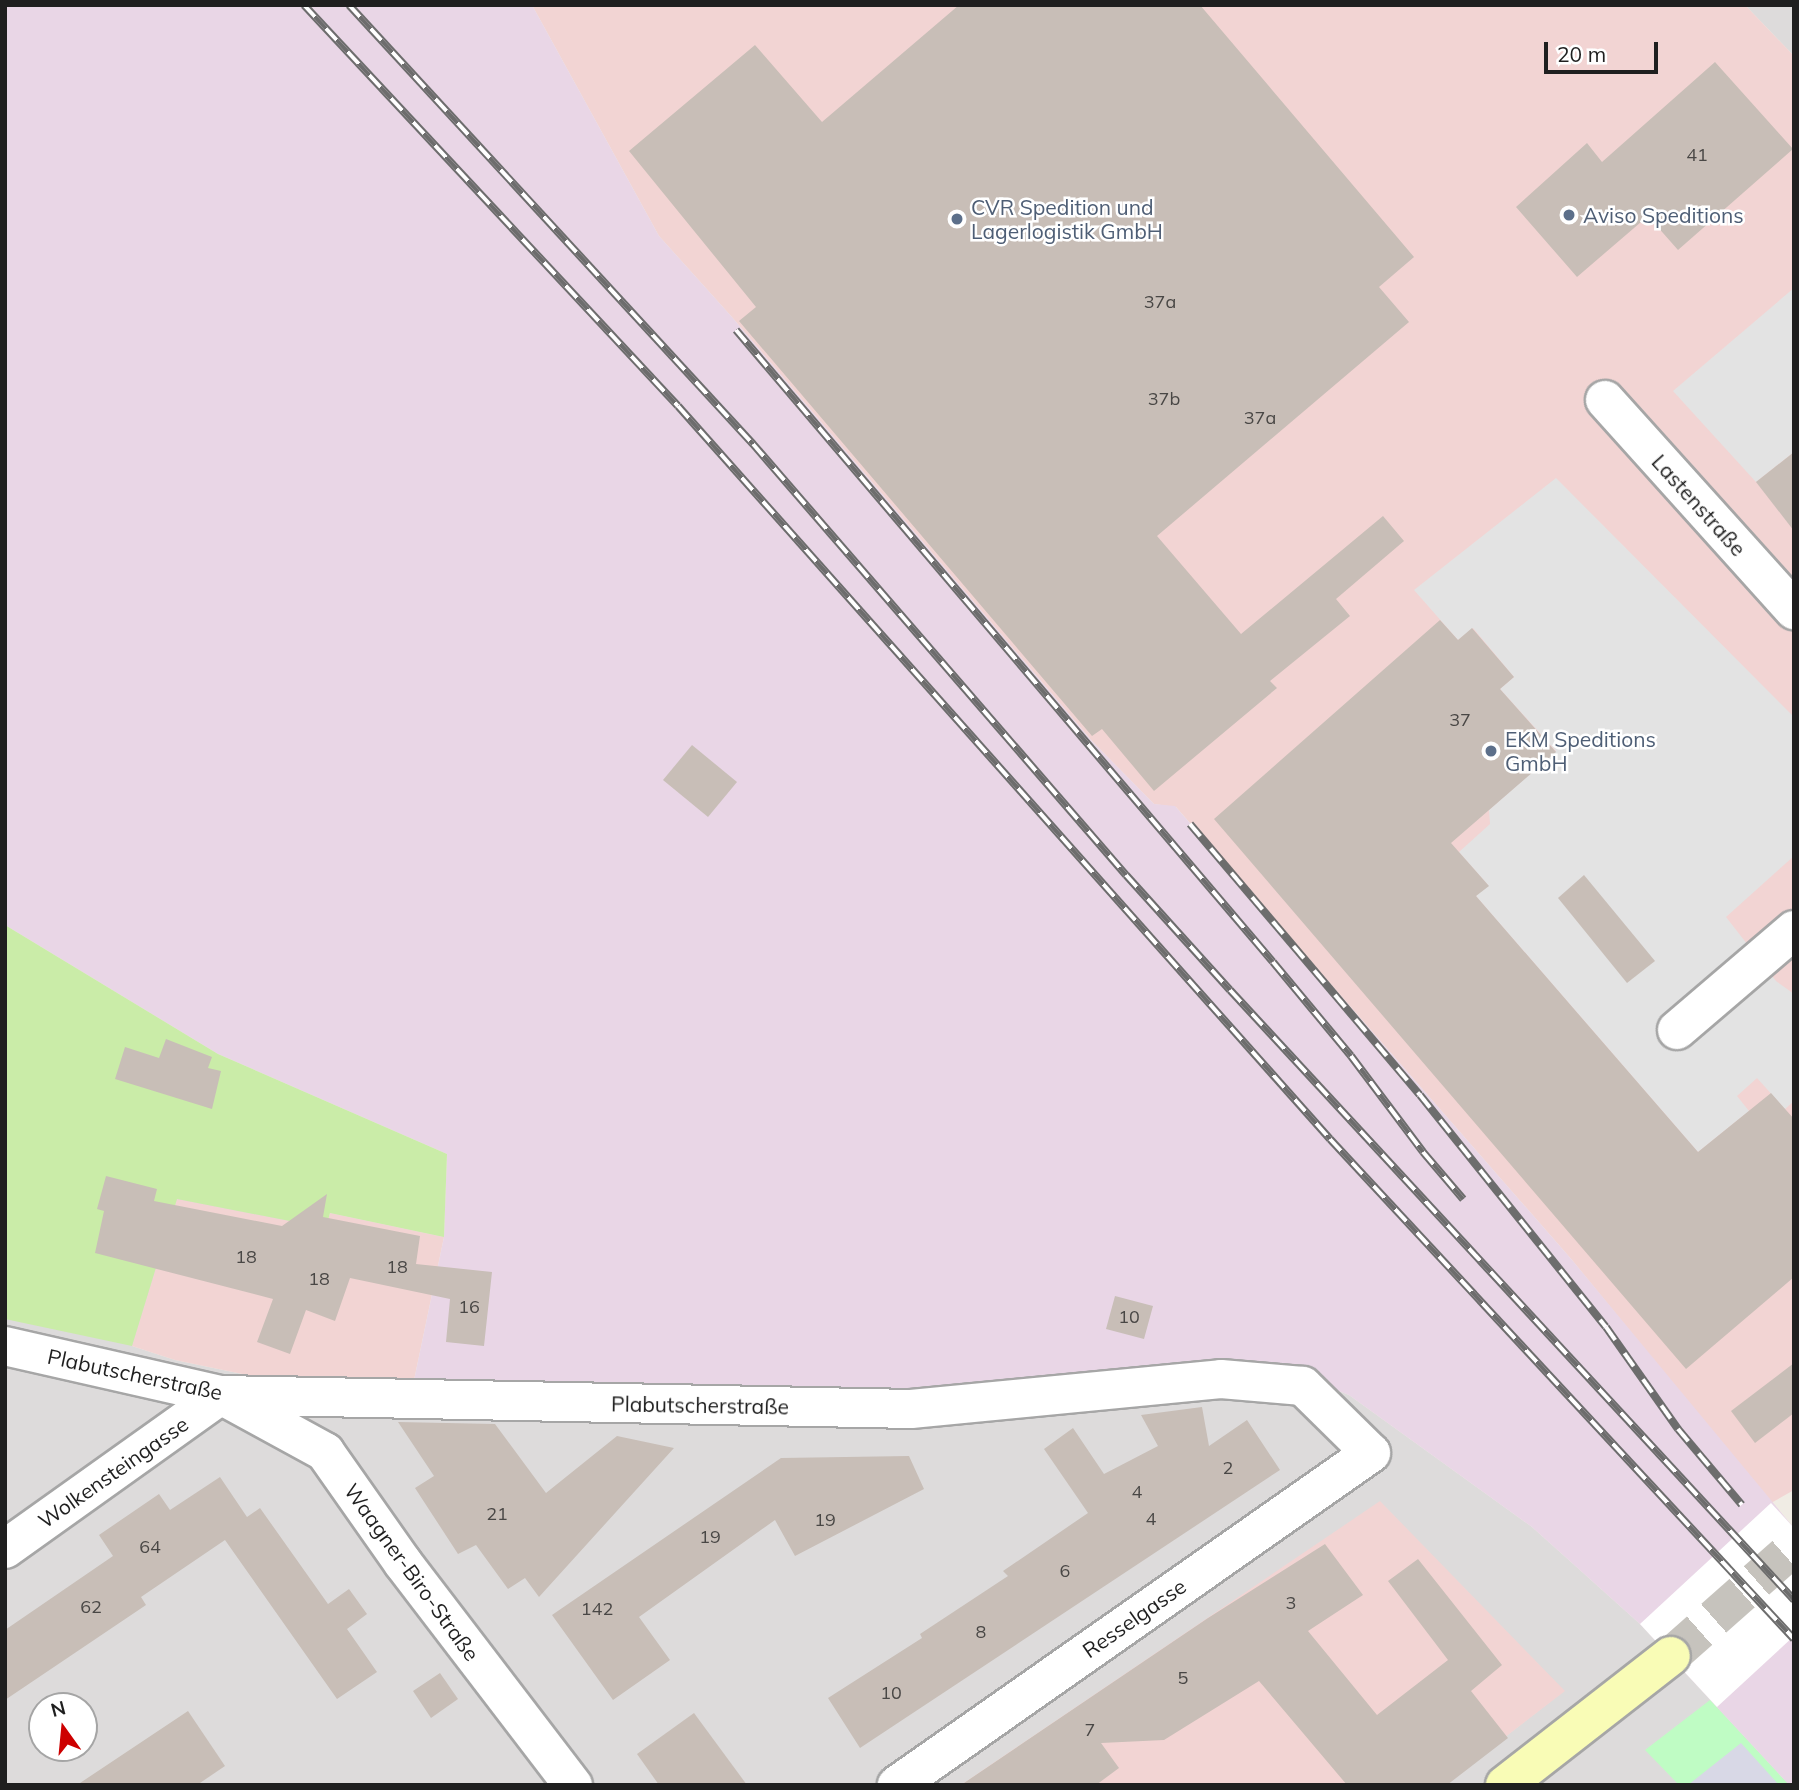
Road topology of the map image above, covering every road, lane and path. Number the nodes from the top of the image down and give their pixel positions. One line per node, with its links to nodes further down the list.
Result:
1 (1605, 400): 2 (street, Lastenstraße)
2 (1794, 610)
3 (1794, 930): 4 (street)
4 (1677, 1030)
5 (5, 1346): 6 (street, Plabutscherstraße)
6 (221, 1395): 7 (street, Plabutscherstraße); 8 (street, Wolkensteingasse); 10 (street, Waagner-Biro-Straße)
7 (1371, 1453): 11 (street, Resselgasse)
8 (5, 1549)
9 (1671, 1656): 12 (main road)
10 (573, 1785)
11 (897, 1785)
12 (1505, 1785)

